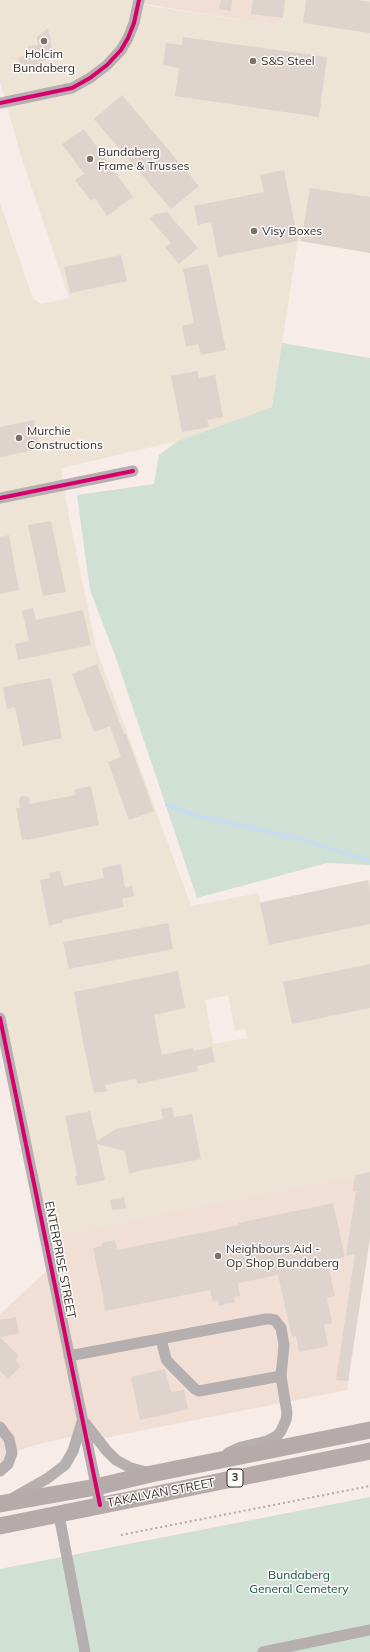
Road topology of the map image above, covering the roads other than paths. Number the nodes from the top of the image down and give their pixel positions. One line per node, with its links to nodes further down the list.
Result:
1 (139, 0): 2 (street)
2 (0, 103)
3 (133, 471): 4 (street)
4 (0, 498)
5 (0, 1018): 7 (street, ENTERPRISE STREET)
6 (162, 1339): 7 (street); 8 (street); 8 (street)
7 (69, 1356): 9 (street, ENTERPRISE STREET)
8 (281, 1376): 13 (street)
9 (82, 1419): 15 (street); 16 (street, ENTERPRISE STREET); 17 (street)
10 (0, 1427): 14 (street)
11 (370, 1430): 13 (highway, TAKALVAN STREET / 3)
12 (370, 1451): 18 (highway, TAKALVAN STREET / 3)
13 (199, 1464): 15 (highway, TAKALVAN STREET / 3)
14 (4, 1467)
15 (151, 1474): 16 (highway, TAKALVAN STREET / 3)
16 (96, 1487): 17 (highway, TAKALVAN STREET / 3); 18 (street, ENTERPRISE STREET)
17 (2, 1504)
18 (100, 1505): 19 (highway, TAKALVAN STREET / 3)
19 (59, 1515): 20 (highway, TAKALVAN STREET / 3); 22 (street)
20 (0, 1526)
21 (370, 1630): 23 (street)
22 (85, 1652)
23 (263, 1652)

